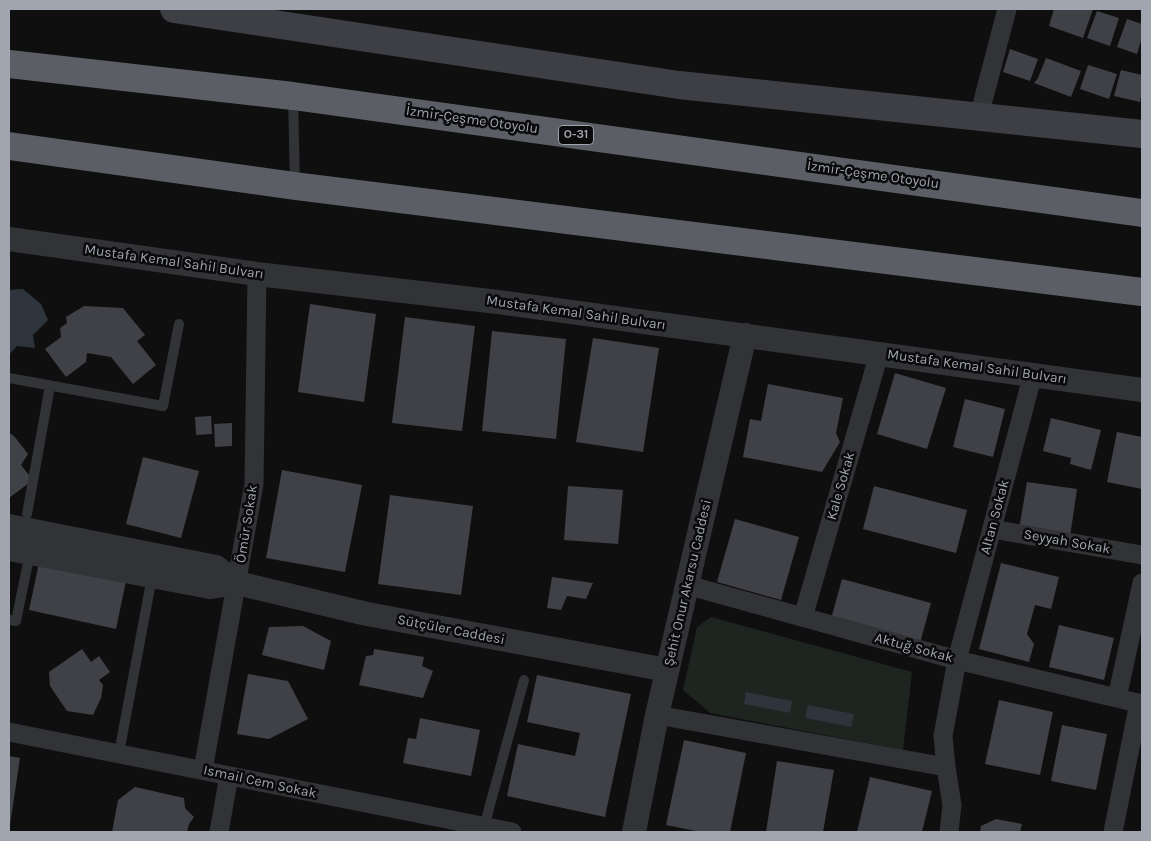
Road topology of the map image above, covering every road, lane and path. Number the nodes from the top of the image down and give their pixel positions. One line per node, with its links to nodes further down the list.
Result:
1 (174, 9): 5 (main road)
2 (1007, 9): 5 (street)
3 (9, 64): 4 (highway, İzmir-Çeşme Otoyolu / O-31)
4 (293, 96): 8 (lane); 9 (highway, İzmir-Çeşme Otoyolu / O-31)
5 (979, 116): 6 (main road)
6 (1142, 134)
7 (9, 146): 8 (highway)
8 (295, 186): 12 (highway)
9 (1142, 213)
10 (9, 240): 11 (street, Mustafa Kemal Sahil Bulvarı)
11 (257, 274): 14 (street, Mustafa Kemal Sahil Bulvarı); 25 (street, Ömür Sokak)
12 (1142, 292)
13 (179, 324): 18 (lane)
14 (745, 335): 15 (street, Mustafa Kemal Sahil Bulvarı); 27 (street, Şehit Onur Akarsu Caddesi)
15 (879, 354): 16 (street, Mustafa Kemal Sahil Bulvarı); 28 (street, Kale Sokak)
16 (1033, 374): 19 (street, Mustafa Kemal Sahil Bulvarı); 21 (street, Altan Sokak)
17 (9, 378): 18 (lane)
18 (50, 386): 20 (lane)
19 (1142, 390)
20 (18, 520): 25 (street, Sütçüler Caddesi)
21 (992, 529): 23 (street, Seyyah Sokak); 30 (street, Altan Sokak)
22 (19, 551): 24 (street, Sütçüler Caddesi); 29 (lane)
23 (1142, 555)
24 (152, 577): 25 (street, Sütçüler Caddesi); 37 (lane)
25 (237, 583): 31 (street, Sütçüler Caddesi); 39 (street, Ömür Sokak)
26 (1142, 583): 33 (street)
27 (688, 585): 28 (street, Aktuğ Sokak); 31 (street, Şehit Onur Akarsu Caddesi)
28 (802, 617): 30 (street, Aktuğ Sokak)
29 (9, 620)
30 (957, 660): 33 (street, Aktuğ Sokak); 38 (street, Altan Sokak)
31 (667, 670): 35 (street, Şehit Onur Akarsu Caddesi)
32 (524, 680): 41 (lane)
33 (1117, 698): 34 (street, Aktuğ Sokak)
34 (1140, 703): 46 (street)
35 (657, 715): 38 (street); 44 (street, Şehit Onur Akarsu Caddesi)
36 (9, 732): 37 (street, Ismail Cem Sokak)
37 (119, 753): 39 (street, Ismail Cem Sokak)
38 (946, 767): 45 (street, Altan Sokak)
39 (203, 770): 40 (street, Ismail Cem Sokak)
40 (229, 776): 41 (street, Ismail Cem Sokak); 42 (street)
41 (484, 827): 43 (street, Ismail Cem Sokak)
42 (219, 832)
43 (512, 832)
44 (634, 832)
45 (949, 832)
46 (1113, 832)

